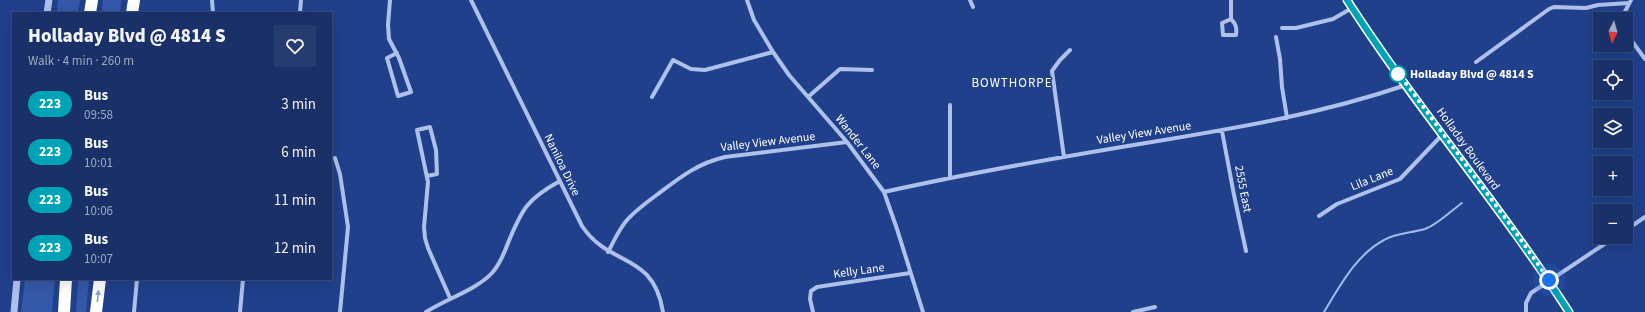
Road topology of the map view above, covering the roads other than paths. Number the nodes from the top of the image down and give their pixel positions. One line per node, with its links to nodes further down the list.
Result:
1 (49, 0): 15 (street)
2 (92, 0): 16 (highway)
3 (134, 0): 17 (highway)
4 (212, 0): 18 (street)
5 (301, 0): 19 (street)
6 (390, 0): 27 (street)
7 (471, 0): 43 (street, Naniloa Drive)
8 (747, 0): 26 (street, Wander Lane)
9 (970, 0): 13 (street)
10 (1231, 0): 21 (street)
11 (1347, 0): 14 (main road, Holladay Boulevard)
12 (1630, 2): 20 (street); 29 (street)
13 (973, 7)
14 (1352, 8): 22 (street); 31 (main road, Holladay Boulevard)
15 (47, 12)
16 (90, 12)
17 (132, 12)
18 (213, 12)
19 (300, 12)
20 (1624, 12)
21 (1231, 19): 21 (street)
22 (1282, 28)
23 (1276, 37): 35 (street)
24 (1633, 43): 28 (street)
25 (1070, 50): 39 (street)
26 (772, 52): 32 (street, Wander Lane); 33 (street)
27 (397, 53): 27 (street)
28 (1645, 59)
29 (1476, 62)
30 (872, 70): 32 (street)
31 (1406, 85): 35 (street, Valley View Avenue); 37 (main road, Holladay Boulevard)
32 (808, 96): 38 (street, Wander Lane)
33 (652, 98)
34 (950, 104): 42 (street)
35 (1287, 118): 36 (street, Valley View Avenue)
36 (1222, 131): 39 (street, Valley View Avenue); 49 (street, 2555 East)
37 (1443, 134): 45 (street, Lila Lane); 57 (main road, Holladay Boulevard)
38 (847, 142): 44 (street, Wander Lane); 50 (street, Valley View Avenue)
39 (1064, 157): 42 (street, Valley View Avenue)
40 (335, 158): 65 (street)
41 (427, 176): 41 (street); 58 (street)
42 (950, 177): 44 (street, Valley View Avenue)
43 (560, 181): 50 (street, Naniloa Drive); 58 (street)
44 (884, 192): 51 (street, Wander Lane)
45 (1319, 216)
46 (1645, 217): 47 (street)
47 (1633, 225)
48 (1604, 244): 57 (street)
49 (1246, 251)
50 (608, 252): 67 (street, Naniloa Drive)
51 (910, 273): 68 (street, Kelly Lane); 69 (street, Wander Lane)
52 (17, 280): 60 (street)
53 (66, 280): 61 (highway)
54 (100, 280): 62 (highway, one-way to 54)
55 (137, 280): 63 (street)
56 (243, 280): 64 (street)
57 (1549, 280): 71 (street); 72 (main road, Holladay Boulevard)
58 (450, 298): 66 (street)
59 (1155, 307): 70 (street)
60 (14, 312)
61 (64, 312)
62 (96, 312)
63 (134, 312)
64 (240, 312)
65 (340, 312)
66 (426, 312)
67 (663, 312)
68 (813, 312)
69 (923, 312)
70 (1133, 312)
71 (1526, 312)
72 (1569, 312)

